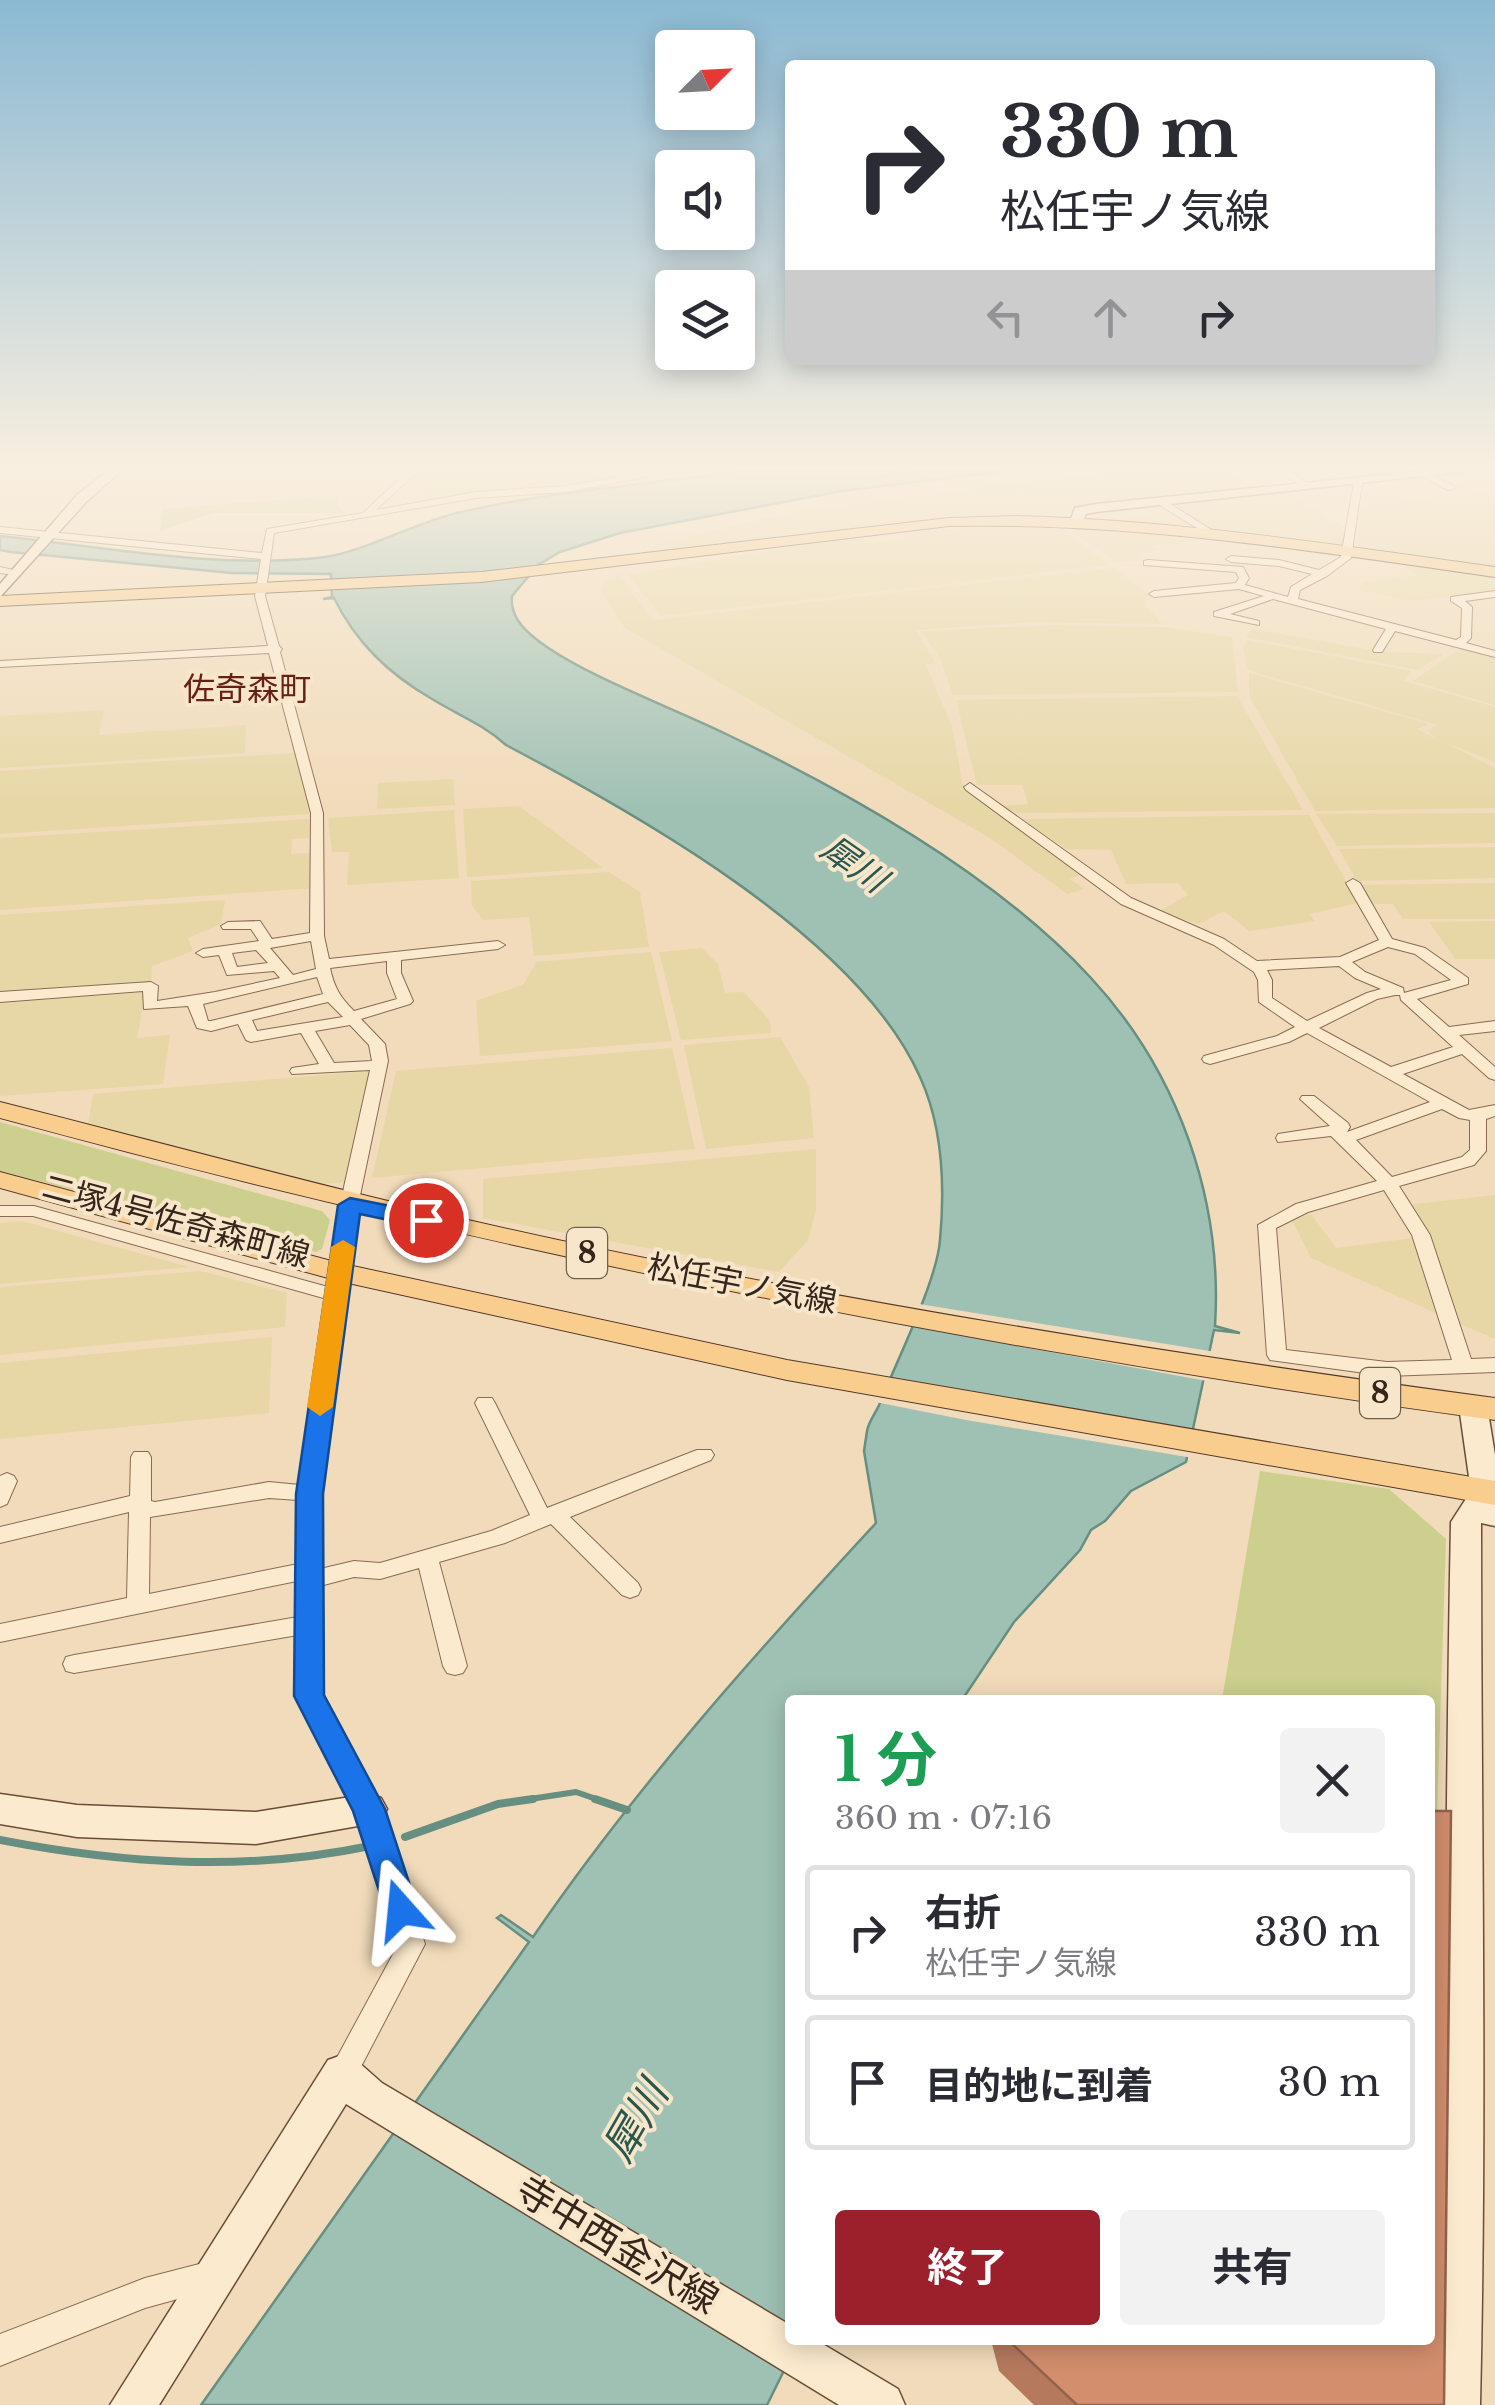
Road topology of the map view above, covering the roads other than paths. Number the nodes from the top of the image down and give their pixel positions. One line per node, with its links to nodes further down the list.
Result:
1 (27, 583): 6 (main road)
2 (261, 583): 6 (street)
3 (473, 583): 6 (main road)
4 (1306, 583): 10 (street)
5 (1238, 586): 7 (street); 9 (street)
6 (261, 587): 13 (street)
7 (1154, 594)
8 (1495, 594): 12 (street)
9 (1269, 598): 10 (street); 10 (street)
10 (1292, 601): 11 (street)
11 (1392, 627): 12 (street); 14 (street)
12 (1458, 644): 15 (street)
13 (276, 649): 16 (street); 20 (street)
14 (1378, 650)
15 (1495, 654)
16 (0, 664)
17 (970, 787): 29 (street)
18 (1353, 883): 21 (street)
19 (228, 926): 22 (street)
20 (316, 936): 22 (street); 30 (street)
21 (1387, 942): 27 (street); 32 (street)
22 (264, 944): 24 (street); 28 (street)
23 (498, 945): 26 (street)
24 (224, 950): 25 (street); 28 (street)
25 (203, 952)
26 (394, 956): 30 (street); 36 (street)
27 (1342, 961): 29 (street); 32 (street)
28 (278, 966): 31 (street)
29 (1254, 966): 40 (street)
30 (323, 968): 31 (street); 33 (street)
31 (291, 981): 35 (street)
32 (1401, 993): 40 (street); 41 (street)
33 (332, 996): 36 (street); 37 (street)
34 (0, 997): 35 (street)
35 (194, 1000): 37 (street)
36 (352, 1018): 39 (street); 44 (street)
37 (244, 1019): 39 (street)
38 (1495, 1026): 41 (street)
39 (306, 1029): 45 (street)
40 (1307, 1029): 43 (street); 47 (street)
41 (1445, 1032): 42 (street)
42 (1465, 1048): 47 (street); 48 (street)
43 (1210, 1059)
44 (378, 1065): 45 (street); 59 (street)
45 (328, 1068): 46 (street)
46 (298, 1071)
47 (1392, 1072): 50 (street)
48 (1495, 1074)
49 (1308, 1099): 53 (street)
50 (1444, 1102): 52 (street); 53 (street)
51 (0, 1110): 59 (main road, 松任宇ノ気線 / 8)
52 (1483, 1116): 54 (street); 57 (street)
53 (1339, 1134): 55 (street); 57 (street)
54 (1495, 1135)
55 (1284, 1138)
56 (0, 1180): 58 (main road, 8)
57 (1390, 1184): 63 (street); 63 (street)
58 (49, 1195): 60 (street); 61 (main road, 8)
59 (350, 1205): 61 (street); 65 (main road, 松任宇ノ気線 / 8)
60 (9, 1210): 61 (street, 二塚4号佐奇森町線)
61 (337, 1284): 68 (street); 69 (main road, 8)
62 (1495, 1365): 63 (street)
63 (1464, 1368)
64 (485, 1403): 71 (street)
65 (1484, 1407): 69 (street)
66 (704, 1455): 71 (street)
67 (142, 1458): 70 (street)
68 (309, 1494): 70 (street); 74 (street)
69 (1492, 1500): 88 (street)
70 (140, 1508): 72 (street); 76 (street)
71 (548, 1517): 73 (street); 75 (street)
72 (0, 1535)
73 (428, 1556): 74 (street); 80 (street)
74 (308, 1575): 76 (street); 77 (street)
75 (630, 1589)
76 (138, 1605): 78 (street)
77 (308, 1624): 79 (street); 82 (street)
78 (0, 1633)
79 (74, 1664)
80 (455, 1666)
81 (0, 1808): 82 (street)
82 (368, 1809): 83 (street)
83 (355, 2085): 84 (street); 86 (street, 寺中西金沢線)
84 (218, 2274): 85 (street); 87 (street)
85 (0, 2350)
86 (874, 2399)
87 (133, 2405)
88 (1457, 2405)

